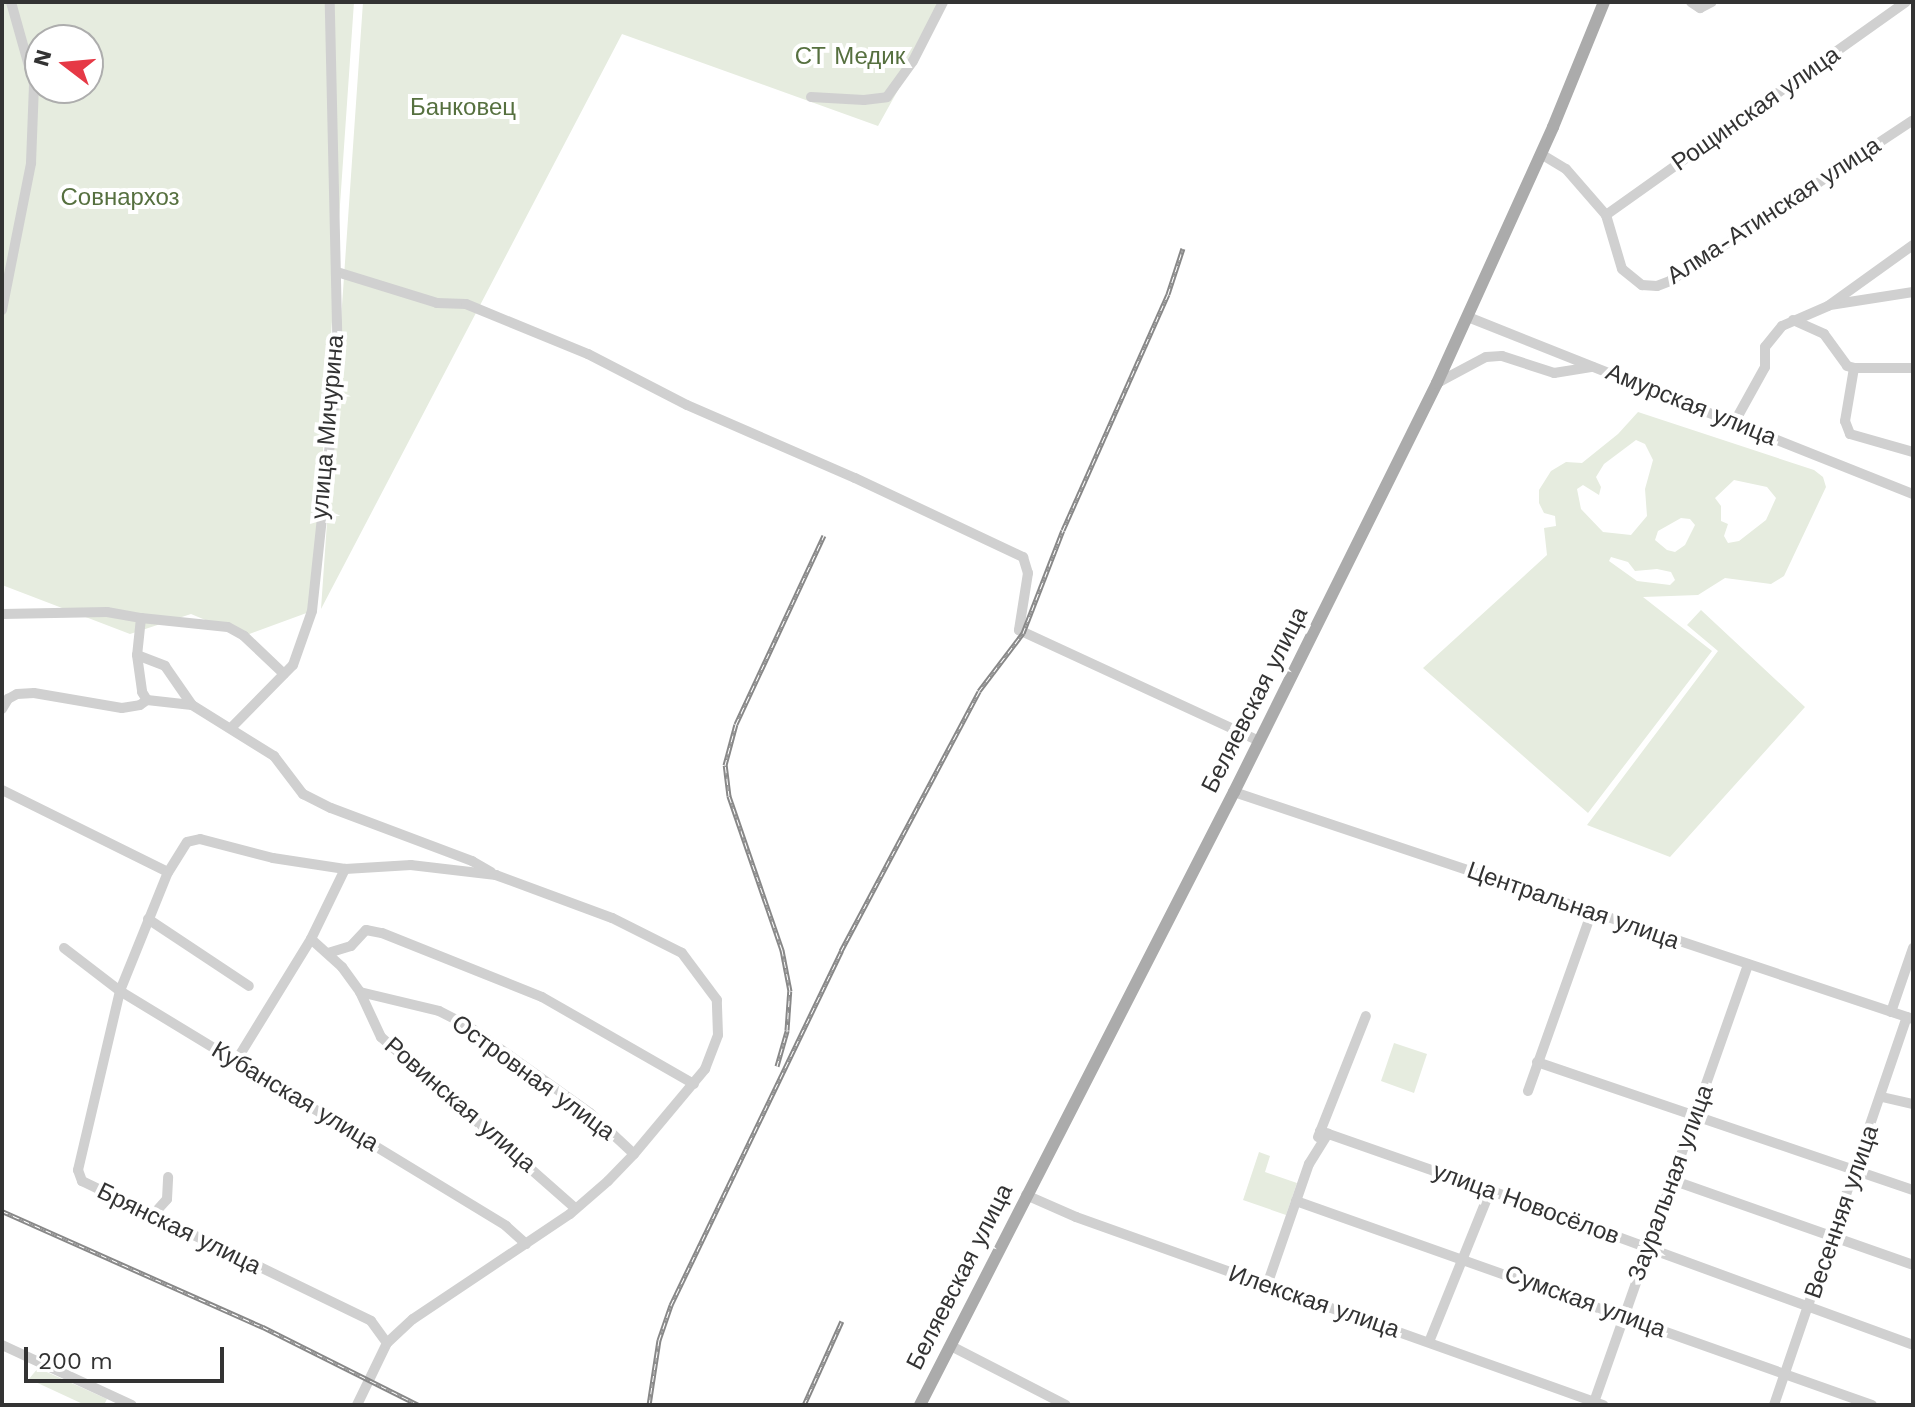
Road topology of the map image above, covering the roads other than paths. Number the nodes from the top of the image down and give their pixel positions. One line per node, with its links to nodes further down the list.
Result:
1 (11, 2): 16 (street)
2 (330, 2): 13 (street, улица Мичурина)
3 (943, 2): 8 (street)
4 (1604, 2): 10 (main road, Беляевская улица)
5 (1691, 2): 6 (street)
6 (1712, 2)
7 (1906, 2): 11 (street, Рощинская улица)
8 (811, 97)
9 (1913, 120): 11 (street, Алма-Атинская улица)
10 (1541, 154): 11 (street); 17 (main road, Беляевская улица)
11 (1606, 215)
12 (1913, 245): 15 (street)
13 (337, 272): 29 (street, улица Мичурина); 34 (street)
14 (1913, 292): 15 (street)
15 (1828, 306): 18 (street)
16 (2, 310)
17 (1468, 317): 19 (street, Амурская улица); 22 (main road, Беляевская улица)
18 (1792, 320): 20 (street); 23 (street)
19 (1596, 367): 22 (street); 23 (street, Амурская улица)
20 (1854, 368): 21 (street); 24 (street)
21 (1913, 368)
22 (1437, 383): 34 (main road, Беляевская улица)
23 (1734, 423): 25 (street, Амурская улица)
24 (1913, 452)
25 (1912, 492)
26 (2, 614): 27 (street)
27 (141, 618): 28 (street); 29 (street)
28 (137, 655): 30 (street); 31 (street)
29 (284, 674): 33 (street, улица Мичурина)
30 (147, 700): 31 (street); 32 (street)
31 (192, 705): 33 (street)
32 (2, 709)
33 (231, 728): 39 (street)
34 (1259, 741): 36 (main road, Беляевская улица)
35 (3, 792): 38 (street)
36 (1234, 792): 40 (street, Центральная улица); 67 (main road, Беляевская улица)
37 (345, 869): 38 (street, Брянская улица); 39 (street, Брянская улица); 42 (street)
38 (168, 872): 41 (street, Брянская улица)
39 (496, 875): 55 (street)
40 (1592, 911): 46 (street, Центральная улица); 54 (street)
41 (148, 919): 47 (street); 48 (street, Брянская улица)
42 (311, 939): 45 (street); 53 (street)
43 (64, 948): 48 (street, Кубанская улица)
44 (1913, 948): 50 (street)
45 (328, 953): 49 (street); 55 (street)
46 (1748, 965): 50 (street, Центральная улица); 59 (street, Зауральная улица)
47 (249, 986)
48 (120, 991): 53 (street, Кубанская улица); 70 (street, Брянская улица)
49 (360, 992): 61 (street, Островная улица); 69 (street, Ровинская улица)
50 (1891, 1012): 52 (street, Центральная улица)
51 (1366, 1016): 60 (street)
52 (1910, 1018): 57 (street, Весенняя улица)
53 (236, 1061): 72 (street, Кубанская улица)
54 (1537, 1062): 56 (street); 59 (street)
55 (694, 1084): 61 (street)
56 (1528, 1091)
57 (1882, 1097): 58 (street); 62 (street, Весенняя улица)
58 (1913, 1104)
59 (1695, 1115): 62 (street); 64 (street, Зауральная улица)
60 (1324, 1133): 66 (street, улица Новосёлов); 68 (street)
61 (634, 1154): 69 (street)
62 (1856, 1169): 65 (street); 71 (street, Весенняя улица)
63 (168, 1177): 70 (street)
64 (1672, 1180): 71 (street); 73 (street, Зауральная улица)
65 (1913, 1190)
66 (1490, 1191): 73 (street, улица Новосёлов); 74 (street)
67 (1026, 1195): 76 (street, Илекская улица); 83 (main road, Беляевская улица)
68 (1296, 1201): 74 (street, Сумская улица); 76 (street)
69 (575, 1208): 72 (street)
70 (151, 1217): 80 (street, Брянская улица)
71 (1833, 1240): 75 (street); 77 (street, Весенняя улица)
72 (526, 1244): 80 (street)
73 (1648, 1248): 77 (street, улица Новосёлов); 78 (street, Зауральная улица)
74 (1461, 1259): 78 (street, Сумская улица); 79 (street)
75 (1913, 1265)
76 (1267, 1285): 79 (street, Илекская улица)
77 (1810, 1306): 82 (street, улица Новосёлов); 84 (street, Весенняя улица)
78 (1623, 1318): 84 (street, Сумская улица); 85 (street, Зауральная улица)
79 (1429, 1342): 85 (street, Илекская улица)
80 (387, 1343): 87 (street)
81 (2, 1345): 86 (street)
82 (1913, 1345)
83 (951, 1346): 88 (main road, Беляевская улица); 89 (street)
84 (1785, 1373): 90 (street, Весенняя улица); 91 (street, Сумская улица)
85 (1597, 1404)
86 (132, 1405)
87 (357, 1405)
88 (920, 1405)
89 (1066, 1405)
90 (1774, 1405)
91 (1872, 1405)

